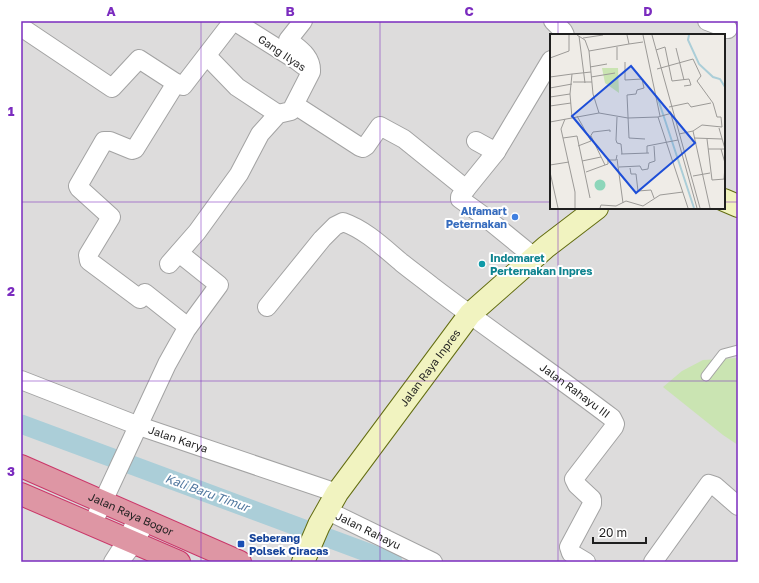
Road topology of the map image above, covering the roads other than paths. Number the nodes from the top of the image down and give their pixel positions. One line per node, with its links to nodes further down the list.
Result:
1 (233, 21): 8 (street); 10 (street, Gang Ilyas)
2 (303, 21): 10 (street)
3 (553, 21): 7 (street)
4 (707, 21): 6 (street)
5 (21, 27): 11 (street)
6 (728, 28)
7 (564, 34)
8 (206, 56): 11 (street); 13 (street)
9 (550, 62): 15 (street)
10 (311, 72): 12 (street)
11 (176, 83): 23 (street)
12 (295, 105): 13 (street); 16 (street)
13 (278, 114): 23 (street)
14 (476, 141): 15 (street)
15 (496, 152): 16 (street)
16 (466, 189): 20 (street)
17 (725, 200): 18 (street)
18 (738, 206)
19 (596, 209): 20 (street, Jalan Raya Inpres)
20 (534, 257): 22 (street, Jalan Raya Inpres)
21 (267, 307): 22 (street)
22 (470, 314): 32 (street, Jalan Raya Inpres); 42 (street, Jalan Rahayu III)
23 (188, 327): 27 (street)
24 (738, 350): 25 (lane)
25 (706, 376)
26 (21, 380): 27 (street, Jalan Karya)
27 (139, 426): 29 (street); 32 (street, Jalan Karya)
28 (21, 466): 29 (highway, Jalan Raya Bogor)
29 (107, 493): 33 (highway, Jalan Raya Bogor); 34 (street)
30 (21, 494): 34 (highway)
31 (738, 506): 43 (street)
32 (327, 509): 36 (street, Jalan Raya Inpres); 41 (street, Jalan Rahayu)
33 (144, 520): 35 (street); 40 (highway, Jalan Raya Bogor)
34 (92, 525): 35 (highway)
35 (132, 542): 37 (street); 38 (lane); 39 (highway)
36 (305, 557)
37 (113, 562)
38 (125, 562)
39 (178, 562)
40 (240, 562)
41 (433, 562)
42 (586, 562)
43 (653, 562)

